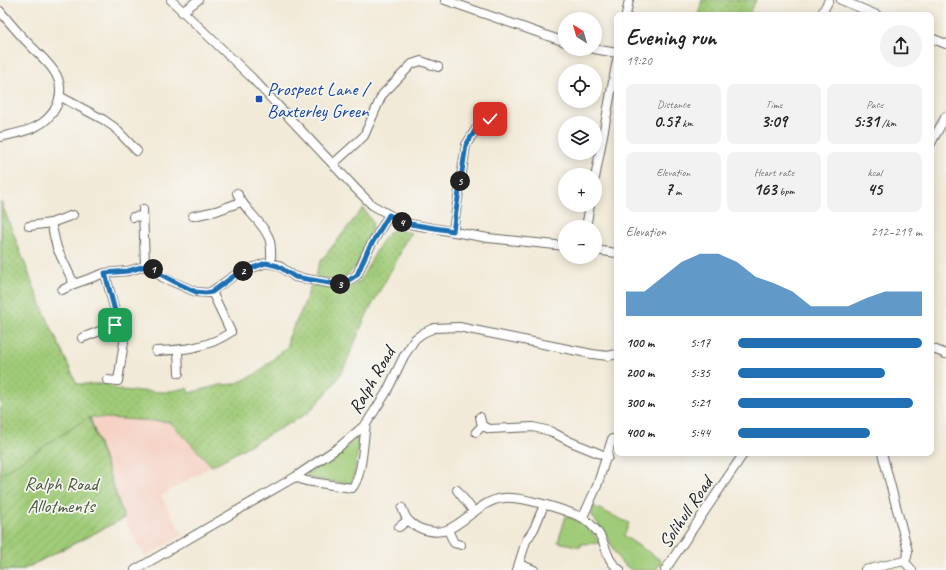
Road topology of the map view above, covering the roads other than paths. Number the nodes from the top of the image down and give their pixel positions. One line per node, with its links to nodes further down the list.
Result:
1 (170, 0): 8 (street)
2 (198, 0): 8 (street)
3 (445, 0): 13 (street)
4 (629, 0): 9 (street)
5 (829, 0): 10 (street)
6 (841, 0): 11 (street)
7 (0, 11): 19 (street)
8 (182, 12): 25 (street)
9 (627, 12)
10 (823, 12)
11 (870, 12)
12 (934, 39): 14 (street)
13 (558, 40)
14 (946, 44)
15 (602, 50): 16 (street)
16 (614, 52)
17 (438, 68): 25 (street)
18 (614, 76): 26 (street)
19 (61, 97): 22 (street); 24 (street)
20 (946, 116): 23 (street)
21 (490, 120): 35 (street)
22 (0, 137)
23 (934, 137)
24 (137, 151)
25 (333, 164): 30 (street)
26 (597, 168)
27 (237, 193): 28 (street)
28 (241, 202): 31 (street); 39 (street)
29 (73, 215): 33 (street)
30 (389, 215): 35 (street); 39 (street)
31 (193, 216)
32 (133, 217): 40 (street)
33 (51, 223): 34 (street); 42 (street)
34 (29, 226)
35 (453, 231): 36 (street)
36 (558, 245)
37 (602, 251): 38 (street)
38 (614, 253)
39 (271, 263): 44 (street)
40 (145, 266): 41 (street); 44 (street)
41 (105, 273): 42 (street); 45 (street)
42 (74, 284): 43 (street)
43 (62, 290)
44 (212, 292): 48 (street)
45 (115, 325): 46 (street); 53 (street)
46 (82, 338)
47 (934, 349): 50 (street)
48 (178, 350): 49 (street); 52 (street)
49 (156, 351)
50 (946, 354)
51 (614, 355): 55 (street, Ralph Road)
52 (180, 373)
53 (107, 380)
54 (480, 417): 59 (street)
55 (366, 424): 60 (street, Ralph Road); 60 (street)
56 (612, 439): 59 (street)
57 (742, 456): 75 (street, Solihull Road)
58 (883, 456): 70 (street)
59 (608, 457): 65 (street)
60 (295, 477): 72 (street, Ralph Road)
61 (457, 490): 64 (street)
62 (544, 505): 64 (street); 65 (street); 71 (street)
63 (402, 508): 66 (street)
64 (474, 512): 68 (street)
65 (583, 517): 74 (street)
66 (408, 520): 67 (street); 68 (street)
67 (399, 527)
68 (448, 530): 69 (street)
69 (461, 545)
70 (904, 561): 76 (street); 77 (street)
71 (518, 567): 73 (street)
72 (135, 570)
73 (534, 570)
74 (620, 570)
75 (665, 570)
76 (865, 570)
77 (912, 570)

